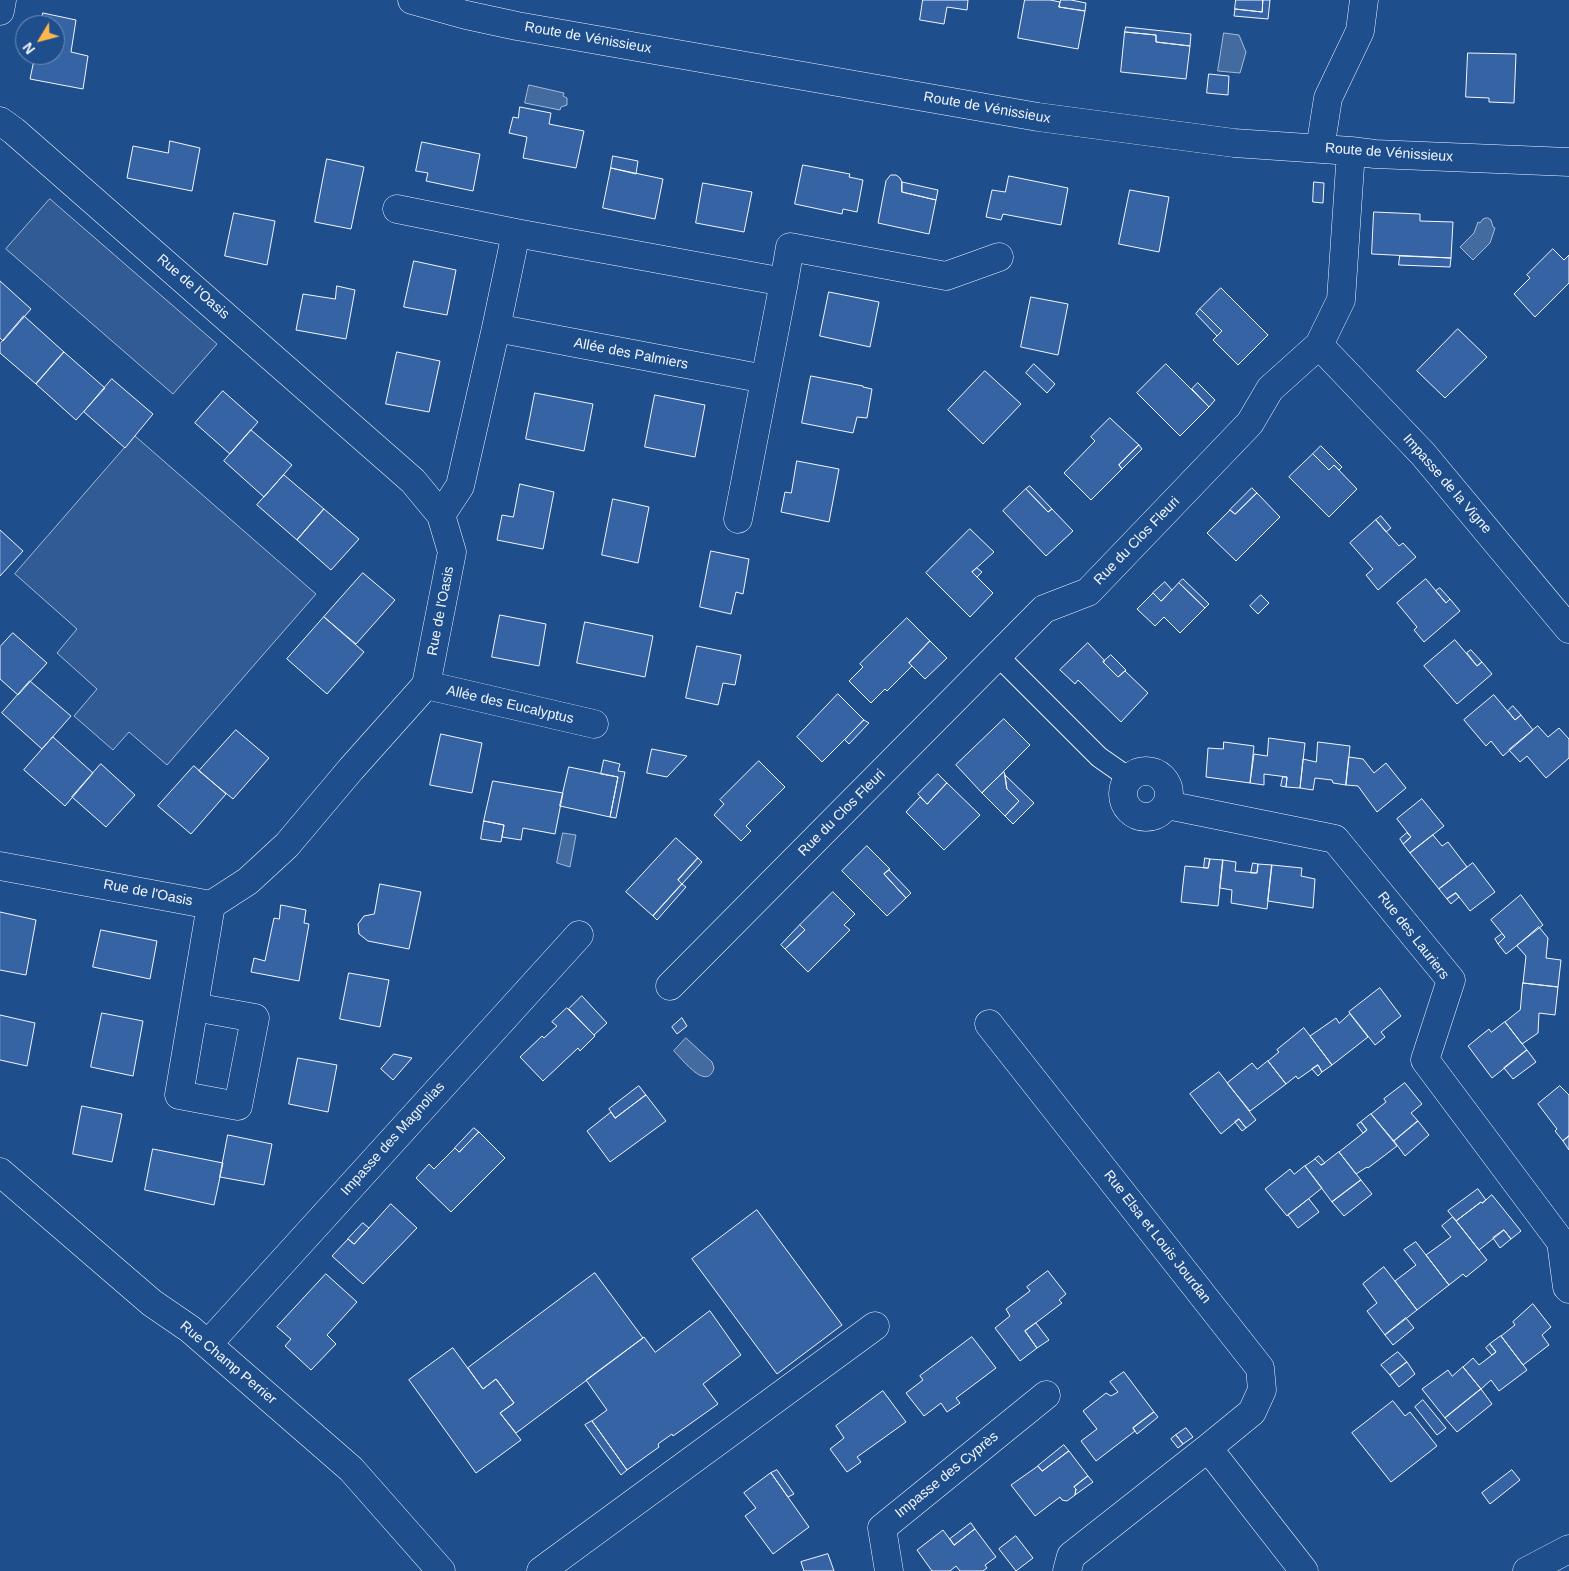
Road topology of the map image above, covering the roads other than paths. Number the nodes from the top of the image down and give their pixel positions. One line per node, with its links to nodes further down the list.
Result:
1 (2, 0): 4 (street)
2 (412, 0): 6 (street, Route de Vénissieux)
3 (1364, 0): 6 (street)
4 (0, 11)
5 (0, 121): 16 (street, Rue de l'Oasis)
6 (1320, 148): 7 (street, Route de Vénissieux)
7 (1351, 151): 8 (street, Route de Vénissieux); 14 (street, Rue du Clos Fleuri)
8 (1569, 162)
9 (397, 209): 10 (street)
10 (516, 233): 12 (street); 13 (street)
11 (999, 256): 12 (street)
12 (784, 282): 15 (street)
13 (496, 328): 15 (street, Allée des Palmiers); 16 (street)
14 (1319, 345): 18 (street, Impasse de la Vigne); 19 (street, Rue du Clos Fleuri)
15 (765, 379): 17 (street)
16 (441, 515): 20 (street, Rue de l'Oasis)
17 (738, 519)
18 (1569, 629)
19 (998, 656): 22 (street); 26 (street, Rue du Clos Fleuri)
20 (426, 685): 21 (street, Allée des Eucalyptus); 24 (street, Rue de l'Oasis)
21 (594, 724)
22 (1129, 778): 30 (street, Rue des Lauriers)
23 (0, 866): 24 (street, Rue de l'Oasis)
24 (211, 905): 27 (street)
25 (579, 934): 32 (street, Impasse des Magnolias)
26 (670, 986)
27 (194, 1007)
28 (989, 1024): 34 (street, Rue Elsa et Louis Jourdan)
29 (0, 1172): 32 (street, Rue Champ Perrier)
30 (1569, 1289)
31 (875, 1326): 37 (street)
32 (208, 1344): 36 (street, Rue Champ Perrier)
33 (1046, 1395): 38 (street, Impasse des Cyprès)
34 (1208, 1448): 39 (street, Rue Elsa et Louis Jourdan); 40 (street)
35 (1569, 1549): 41 (street)
36 (441, 1571)
37 (541, 1571)
38 (889, 1571)
39 (1068, 1571)
40 (1304, 1571)
41 (1527, 1571)

